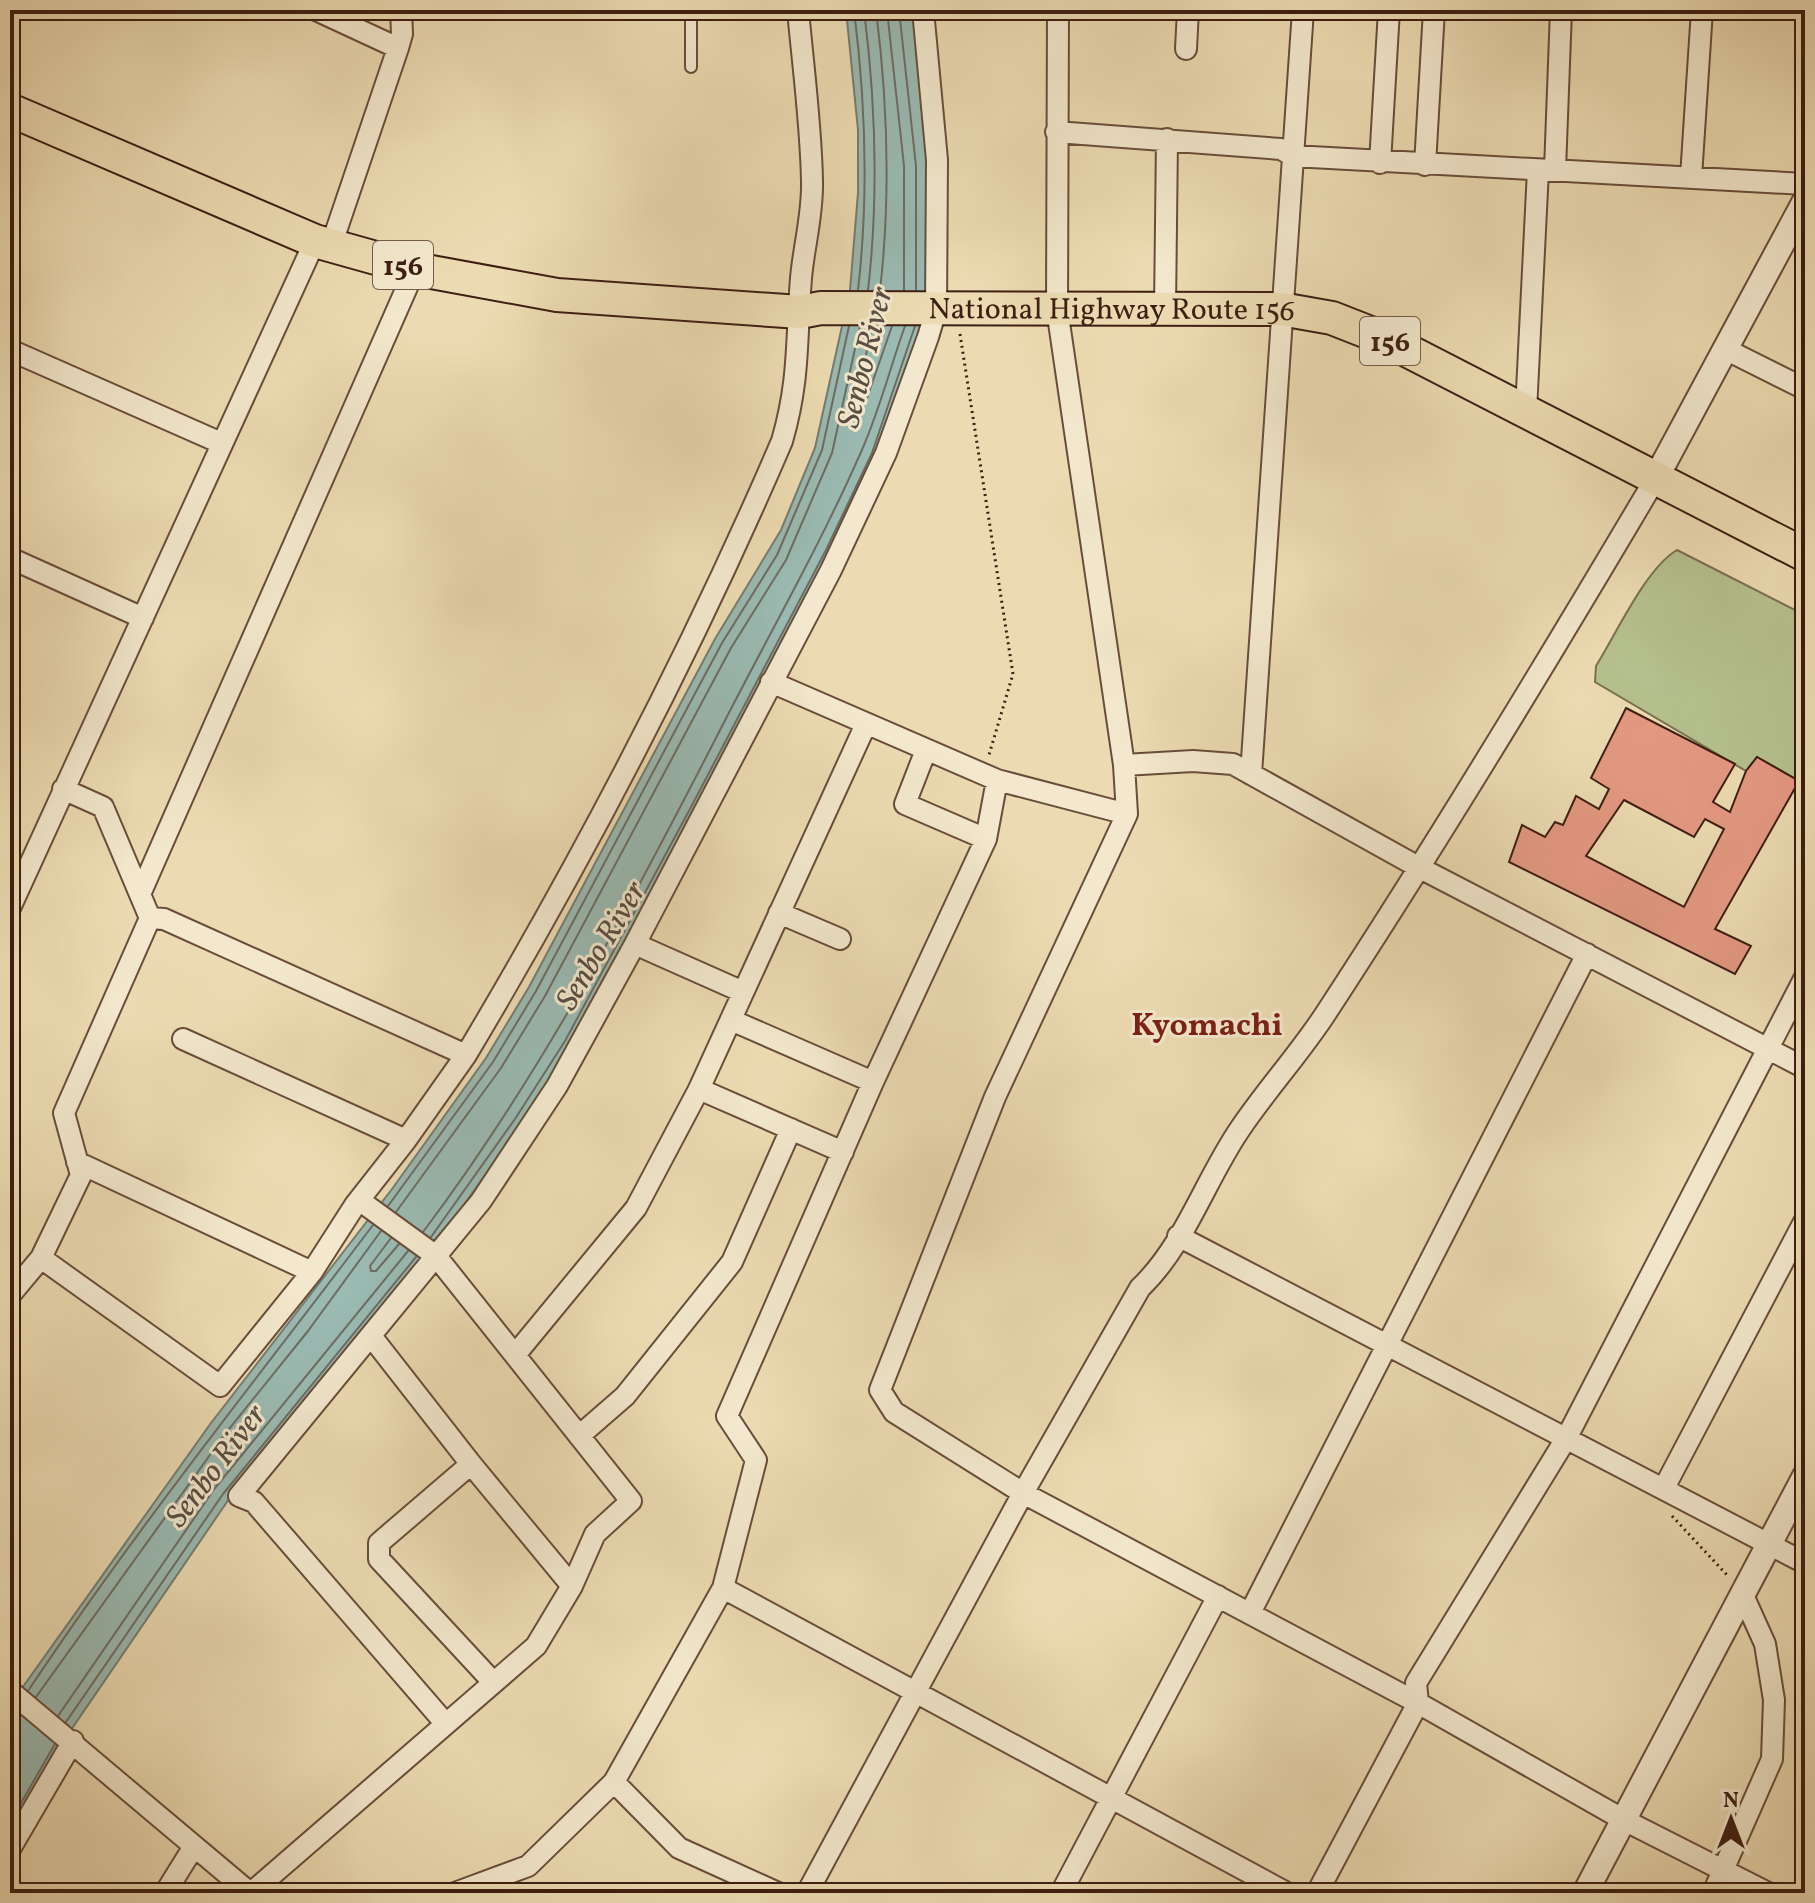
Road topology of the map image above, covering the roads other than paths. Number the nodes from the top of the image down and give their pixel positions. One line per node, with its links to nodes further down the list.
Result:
1 (316, 10): 13 (street)
2 (401, 10): 13 (street)
3 (691, 10): 15 (lane)
4 (798, 10): 31 (street)
5 (923, 10): 32 (street)
6 (1058, 10): 17 (street)
7 (1188, 10): 14 (street)
8 (1303, 10): 19 (street)
9 (1389, 10): 20 (street)
10 (1434, 10): 21 (street)
11 (1561, 10): 22 (street)
12 (1702, 10): 23 (street)
13 (398, 48): 26 (street)
14 (1186, 49)
15 (691, 67)
16 (10, 110): 26 (highway, National Highway Route 156 / 156)
17 (1056, 132): 18 (street); 28 (street)
18 (1167, 139): 19 (street); 29 (street)
19 (1293, 156): 20 (street); 30 (street)
20 (1380, 163): 21 (street)
21 (1425, 165): 22 (street)
22 (1547, 170): 23 (street); 36 (street)
23 (1691, 177): 24 (street)
24 (1805, 184)
25 (1805, 201): 33 (street)
26 (315, 241): 27 (highway, National Highway Route 156 / 156); 37 (street)
27 (415, 269): 31 (highway, National Highway Route 156 / 156); 52 (street)
28 (1057, 309): 29 (highway, National Highway Route 156 / 156); 32 (highway, National Highway Route 156 / 156); 45 (street)
29 (1165, 309): 30 (highway, National Highway Route 156 / 156)
30 (1281, 309): 36 (highway, National Highway Route 156 / 156); 46 (street)
31 (811, 310): 32 (highway, National Highway Route 156 / 156); 64 (street)
32 (940, 310): 42 (street)
33 (1725, 349): 35 (street); 38 (street)
34 (10, 350): 37 (street)
35 (1805, 389)
36 (1526, 411): 38 (highway, National Highway Route 156 / 156)
37 (221, 443): 41 (street)
38 (1657, 476): 39 (highway, National Highway Route 156 / 156); 51 (street)
39 (1804, 551)
40 (10, 558): 41 (street)
41 (143, 618): 48 (street)
42 (771, 682): 43 (street); 57 (street)
43 (866, 724): 44 (street); 54 (street)
44 (926, 750): 47 (street); 50 (street)
45 (1124, 765): 46 (street); 49 (street)
46 (1251, 774): 51 (street)
47 (991, 777): 49 (street); 50 (street)
48 (63, 789): 52 (street); 53 (street)
49 (1127, 814): 87 (street)
50 (986, 839): 66 (street)
51 (1420, 868): 58 (street); 74 (street)
52 (141, 892): 55 (street)
53 (10, 908)
54 (779, 913): 56 (street); 60 (street)
55 (150, 918): 64 (street); 71 (street)
56 (840, 939)
57 (635, 944): 60 (street); 75 (street)
58 (1587, 954): 63 (street); 80 (street)
59 (1805, 977): 63 (street)
60 (743, 992): 61 (street)
61 (731, 1020): 66 (street); 67 (street)
62 (183, 1039): 69 (street)
63 (1768, 1049): 65 (street); 83 (street)
64 (466, 1055): 69 (street)
65 (1805, 1068)
66 (873, 1082): 70 (street)
67 (699, 1089): 68 (street); 81 (street)
68 (791, 1129): 70 (street); 82 (street)
69 (406, 1140): 72 (street)
70 (843, 1152): 91 (street)
71 (77, 1162): 76 (street); 77 (street)
72 (364, 1204): 75 (street); 77 (street)
73 (1805, 1220): 86 (street)
74 (1178, 1236): 80 (street); 87 (street)
75 (433, 1254): 79 (street); 81 (street)
76 (41, 1258): 77 (street); 78 (street)
77 (312, 1272)
78 (10, 1295)
79 (371, 1336): 84 (street); 99 (street)
80 (1386, 1345): 83 (street); 94 (street)
81 (515, 1355): 82 (street)
82 (579, 1436): 90 (street)
83 (1567, 1437): 86 (street); 98 (street)
84 (471, 1464): 90 (street); 95 (street)
85 (1805, 1476): 88 (street)
86 (1664, 1488): 88 (street)
87 (1023, 1493): 93 (street); 97 (street)
88 (1768, 1543): 89 (street); 92 (street)
89 (1805, 1563)
90 (572, 1586): 95 (street)
91 (723, 1588): 97 (street); 101 (street)
92 (1742, 1593): 103 (street); 106 (street)
93 (1218, 1596): 94 (street); 102 (street)
94 (1250, 1613): 98 (street)
95 (493, 1682): 99 (street)
96 (10, 1691): 100 (street)
97 (914, 1694): 102 (street); 112 (street)
98 (1418, 1703): 103 (street); 115 (street)
99 (445, 1723): 109 (street)
100 (73, 1741): 104 (street); 105 (street)
101 (614, 1782): 110 (street); 111 (street)
102 (1111, 1797): 113 (street); 114 (street)
103 (1624, 1820): 106 (street); 116 (street)
104 (193, 1848): 108 (street); 109 (street)
105 (10, 1849)
106 (1723, 1869): 117 (street); 118 (street)
107 (1805, 1881): 119 (lane)
108 (165, 1893)
109 (250, 1893)
110 (455, 1893)
111 (778, 1893)
112 (807, 1893)
113 (1061, 1893)
114 (1287, 1893)
115 (1317, 1893)
116 (1585, 1893)
117 (1713, 1893)
118 (1768, 1893)
119 (1793, 1893)

